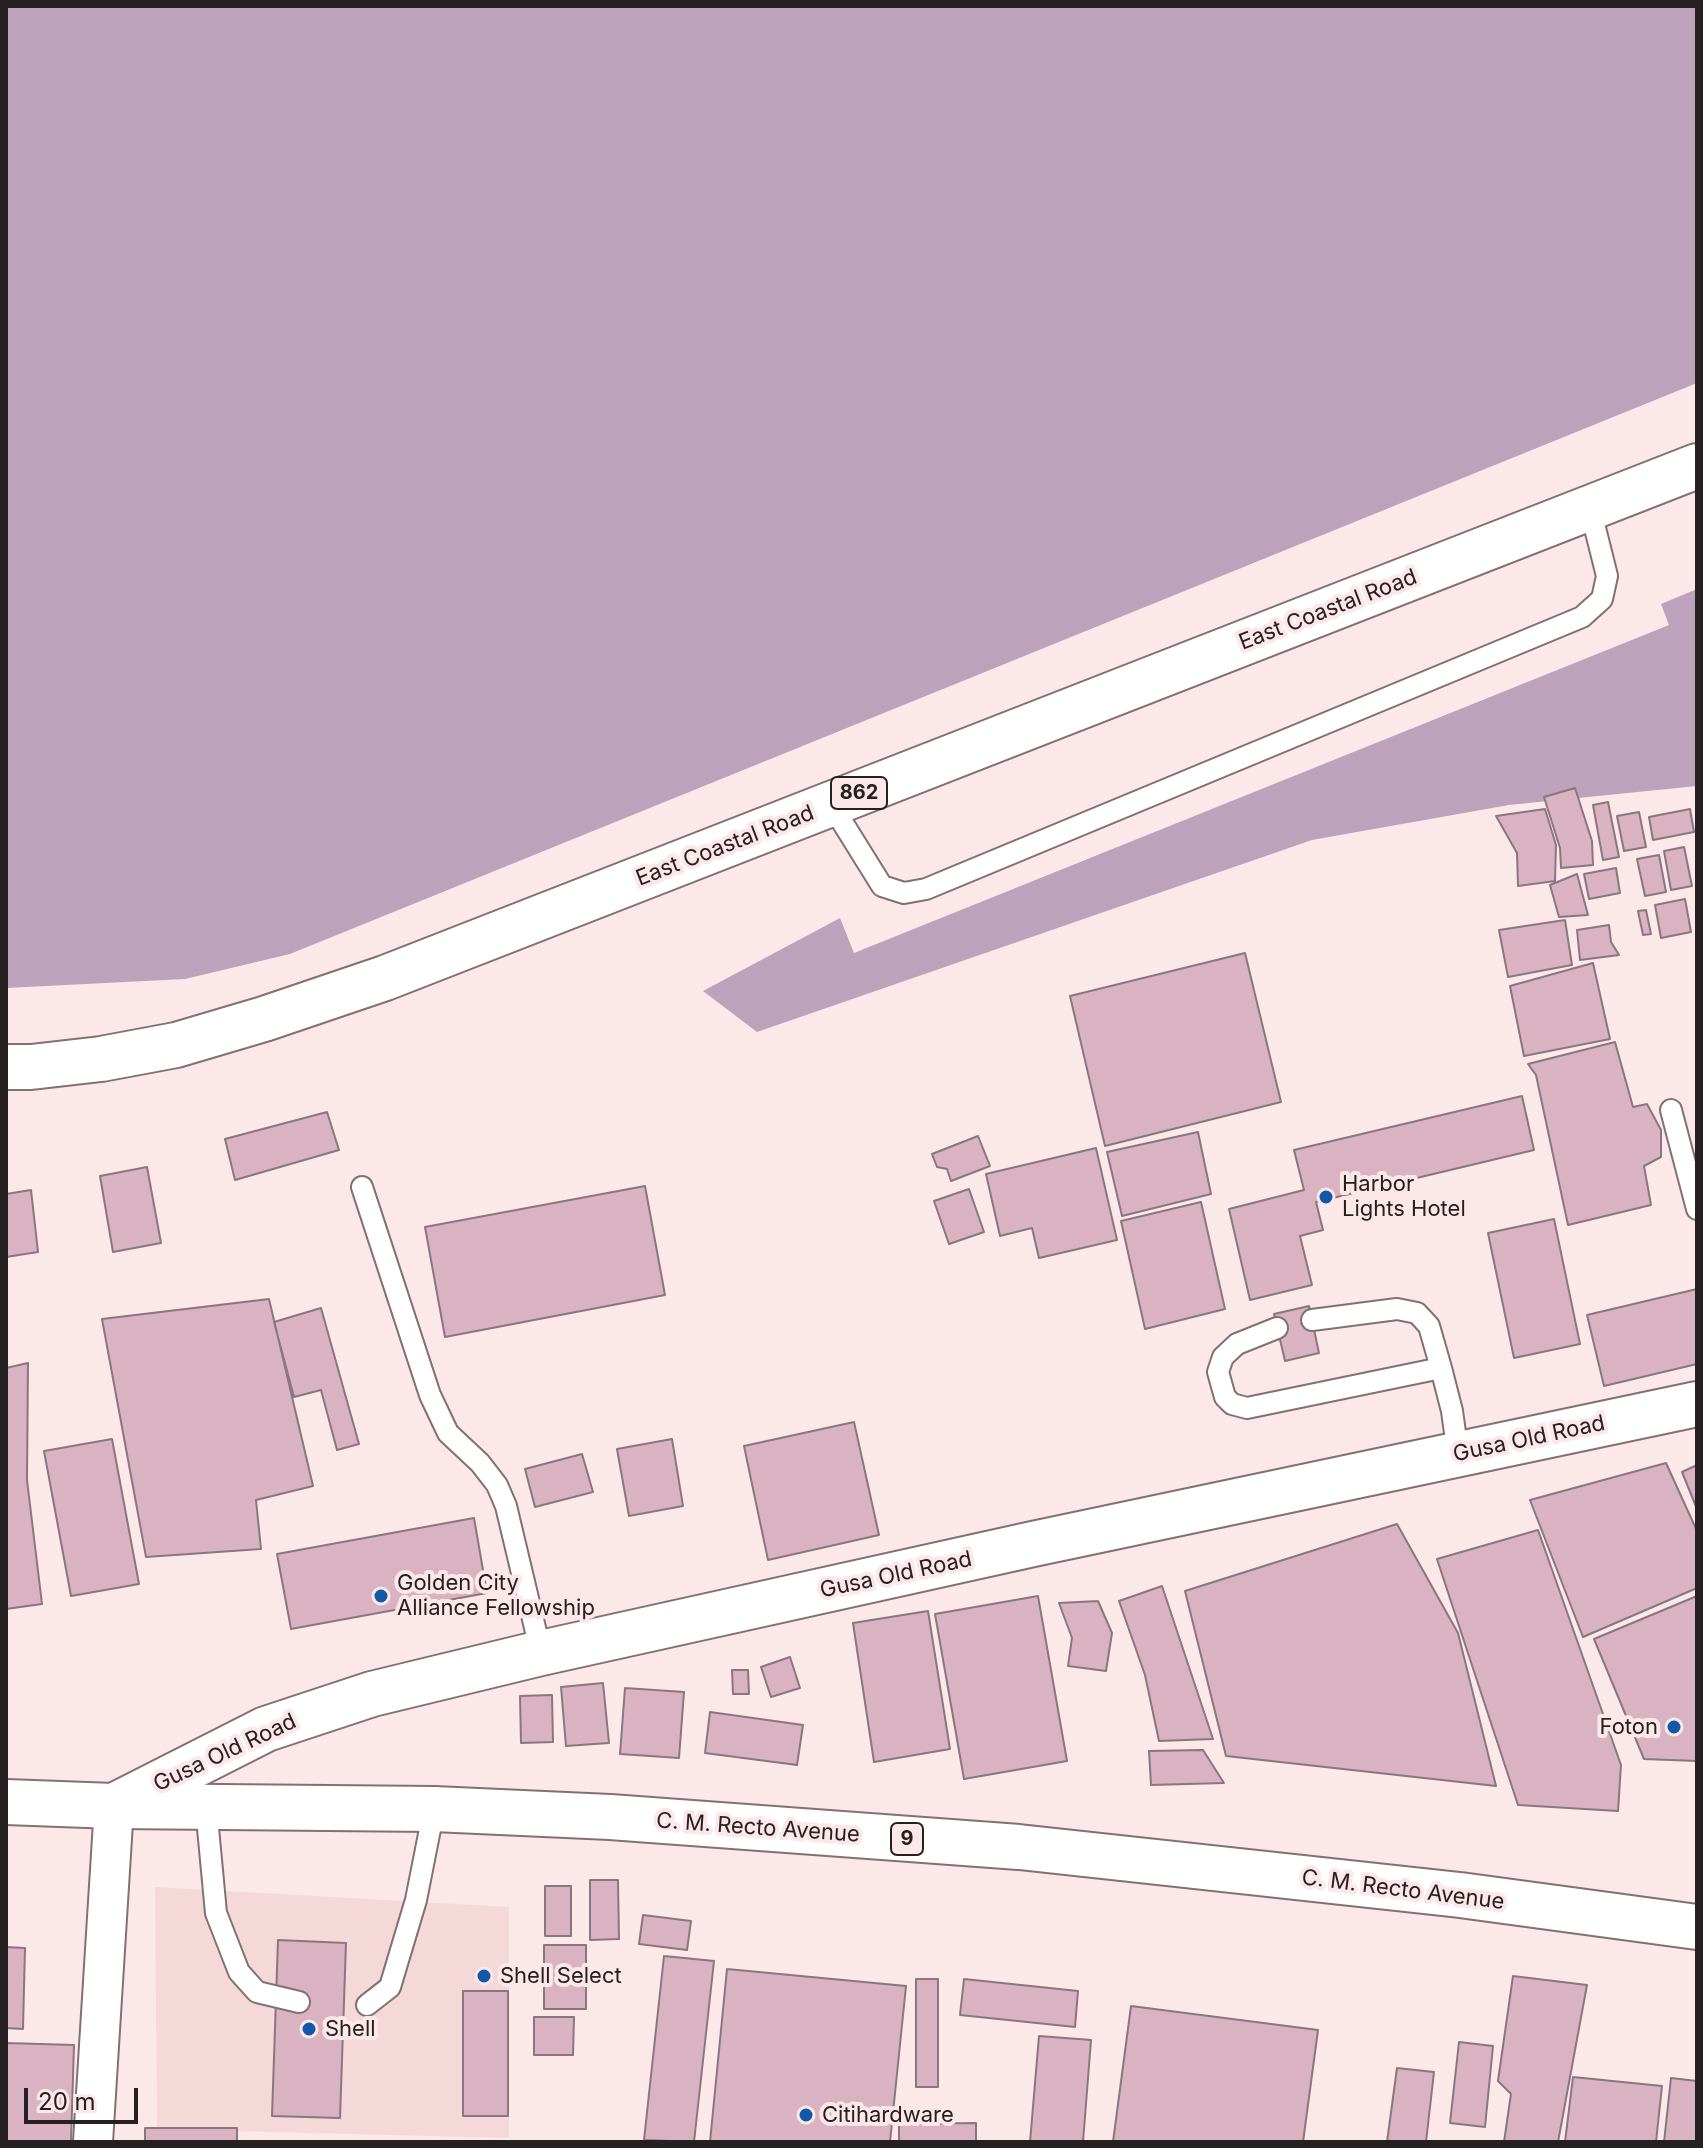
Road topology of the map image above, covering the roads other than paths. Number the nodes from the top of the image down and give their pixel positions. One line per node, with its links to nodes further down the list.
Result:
1 (1697, 466): 2 (main road, East Coastal Road / 862)
2 (1590, 508): 3 (main road, East Coastal Road / 862); 3 (lane)
3 (831, 804): 4 (main road, East Coastal Road / 862)
4 (6, 1067)
5 (1671, 1110): 7 (lane)
6 (362, 1187): 13 (lane)
7 (1697, 1209)
8 (1312, 1320): 10 (lane)
9 (1277, 1328): 10 (lane)
10 (1441, 1368): 12 (lane)
11 (1697, 1404): 12 (main road, Gusa Old Road)
12 (1458, 1454): 13 (main road, Gusa Old Road)
13 (541, 1653): 15 (main road, Gusa Old Road)
14 (6, 1802): 15 (main road, C. M. Recto Avenue / 9)
15 (114, 1806): 16 (main road, C. M. Recto Avenue / 9); 21 (street)
16 (206, 1807): 17 (main road, C. M. Recto Avenue / 9); 19 (lane)
17 (434, 1809): 18 (main road, C. M. Recto Avenue / 9); 20 (lane)
18 (1697, 1927)
19 (299, 2002)
20 (367, 2005)
21 (93, 2142)

